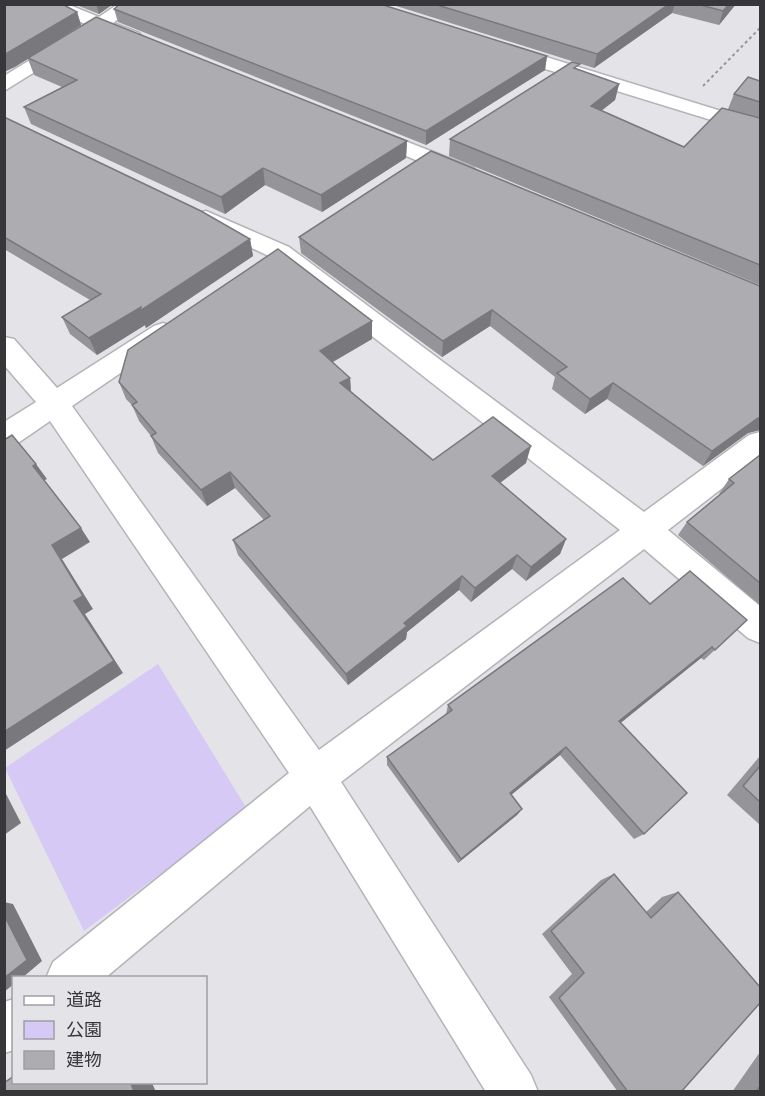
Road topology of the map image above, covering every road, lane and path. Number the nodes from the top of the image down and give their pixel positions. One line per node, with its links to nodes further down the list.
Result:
1 (51, 4): 3 (street)
2 (130, 4): 3 (street)
3 (100, 24): 6 (street); 8 (street)
4 (760, 28): 10 (path)
5 (486, 44): 7 (street)
6 (154, 46)
7 (564, 69): 9 (street); 10 (street)
8 (4, 85)
9 (534, 88)
10 (684, 106): 12 (street)
11 (350, 126): 13 (street)
12 (760, 129)
13 (491, 183)
14 (184, 207): 20 (street)
15 (184, 318): 17 (street)
16 (4, 346): 17 (street)
17 (55, 405): 18 (street); 22 (street)
18 (4, 438)
19 (760, 443): 20 (street)
20 (643, 529): 21 (street); 22 (street)
21 (760, 627)
22 (315, 777): 23 (street); 24 (street)
23 (71, 976)
24 (514, 1092)

